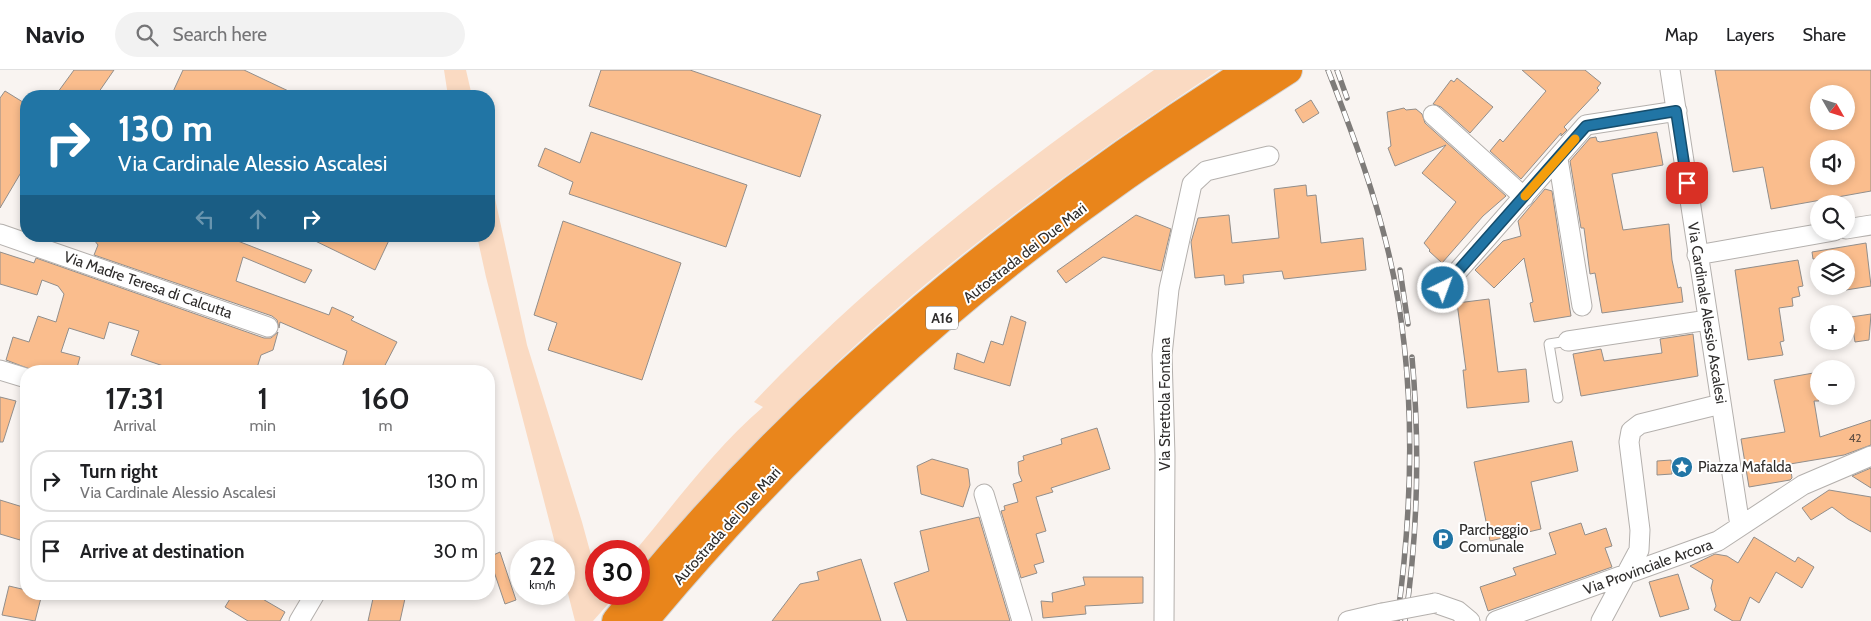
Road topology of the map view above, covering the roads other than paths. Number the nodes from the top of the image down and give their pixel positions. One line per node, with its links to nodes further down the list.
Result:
1 (1249, 70): 29 (highway, Autostrada dei Due Mari / A16)
2 (1288, 70): 34 (highway, Autostrada dei Due Mari / A16)
3 (1670, 70): 4 (street, Via Cardinale Alessio Ascalesi)
4 (1676, 111): 7 (street); 15 (street, Via Cardinale Alessio Ascalesi)
5 (1433, 116): 8 (street)
6 (1269, 156): 36 (street, Via Strettola Fontana)
7 (1558, 158): 8 (street); 17 (street)
8 (1524, 197): 16 (street)
9 (1871, 225): 10 (street)
10 (1855, 228)
11 (0, 234): 13 (street, Via Madre Teresa di Calcutta)
12 (1810, 235): 15 (street)
13 (20, 241)
14 (23, 242): 19 (street, Via Madre Teresa di Calcutta)
15 (1697, 255): 18 (street, Via Cardinale Alessio Ascalesi)
16 (1443, 288)
17 (1582, 306)
18 (1708, 320): 20 (street); 24 (street, Via Cardinale Alessio Ascalesi)
19 (268, 327)
20 (1568, 341): 23 (lane)
21 (0, 370): 22 (street)
22 (20, 376)
23 (1558, 398)
24 (1721, 404): 27 (street, Via Cardinale Alessio Ascalesi); 28 (street)
25 (1871, 456): 27 (street, Via Provinciale Arcora)
26 (984, 494): 35 (street)
27 (1740, 526): 28 (street, Via Provinciale Arcora)
28 (1627, 575): 39 (street, Via Provinciale Arcora); 40 (street)
29 (650, 579)
30 (312, 600): 32 (street)
31 (629, 605): 33 (highway, Autostrada dei Due Mari / A16)
32 (300, 621)
33 (616, 621)
34 (644, 621)
35 (1022, 621)
36 (1164, 621)
37 (1348, 621): 38 (street, bridge)
38 (1470, 621)
39 (1496, 621)
40 (1601, 621)

